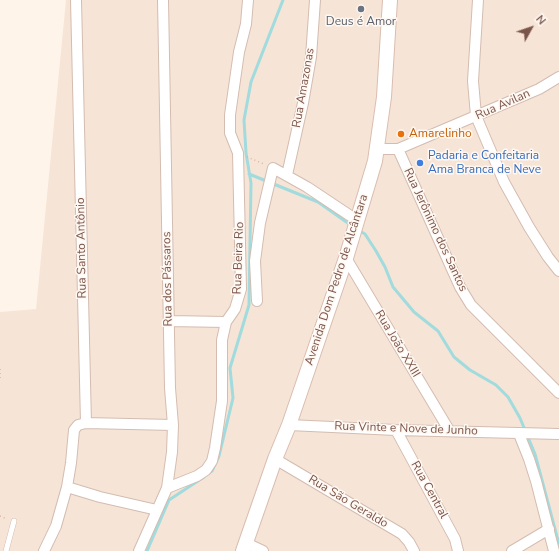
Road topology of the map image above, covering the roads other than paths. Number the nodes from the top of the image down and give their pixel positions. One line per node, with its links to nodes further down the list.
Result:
1 (76, 0): 19 (street, Rua Santo Antônio)
2 (163, 0): 16 (street, Rua dos Pássaros)
3 (248, 0): 17 (street, Rua Beira Rio)
4 (315, 0): 11 (street, Rua Amazonas)
5 (390, 0): 9 (street, Avenida Dom Pedro de Alcântara)
6 (478, 0): 8 (street)
7 (559, 77): 8 (street, Rua Avilan)
8 (476, 116): 10 (street, Rua Avilan); 14 (street)
9 (378, 149): 10 (street, Rua Avilan); 12 (street, Avenida Dom Pedro de Alcântara)
10 (398, 149): 18 (street, Rua Jerônimo dos Santos)
11 (287, 175): 12 (street); 15 (street)
12 (357, 223): 13 (street, Avenida Dom Pedro de Alcântara)
13 (346, 258): 21 (street, Avenida Dom Pedro de Alcântara); 23 (street, Rua João XXIII)
14 (559, 271)
15 (257, 301)
16 (169, 321): 17 (street); 20 (street, Rua dos Pássaros)
17 (226, 322): 28 (street, Rua Beira Rio)
18 (559, 393)
19 (86, 423): 20 (street); 27 (street)
20 (173, 425): 28 (street, Rua dos Pássaros)
21 (289, 425): 22 (street, Rua Vinte e Nove de Junho); 26 (street, Avenida Dom Pedro de Alcântara)
22 (396, 430): 23 (street, Rua Vinte e Nove de Junho); 38 (street, Rua Central)
23 (449, 430): 24 (street, Rua Vinte e Nove de Junho)
24 (521, 434): 25 (street, Rua Vinte e Nove de Junho); 31 (street)
25 (559, 434)
26 (275, 459): 32 (street, Avenida Dom Pedro de Alcântara); 37 (street, Rua São Geraldo)
27 (67, 487): 29 (street); 34 (street)
28 (167, 488): 29 (street, Rua dos Pássaros)
29 (157, 510): 35 (street, Rua dos Pássaros)
30 (14, 521): 33 (lane)
31 (549, 529): 39 (street); 40 (street)
32 (245, 547): 36 (street)
33 (6, 551)
34 (44, 551)
35 (139, 551)
36 (263, 551)
37 (414, 551)
38 (458, 551)
39 (512, 551)
40 (554, 551)

